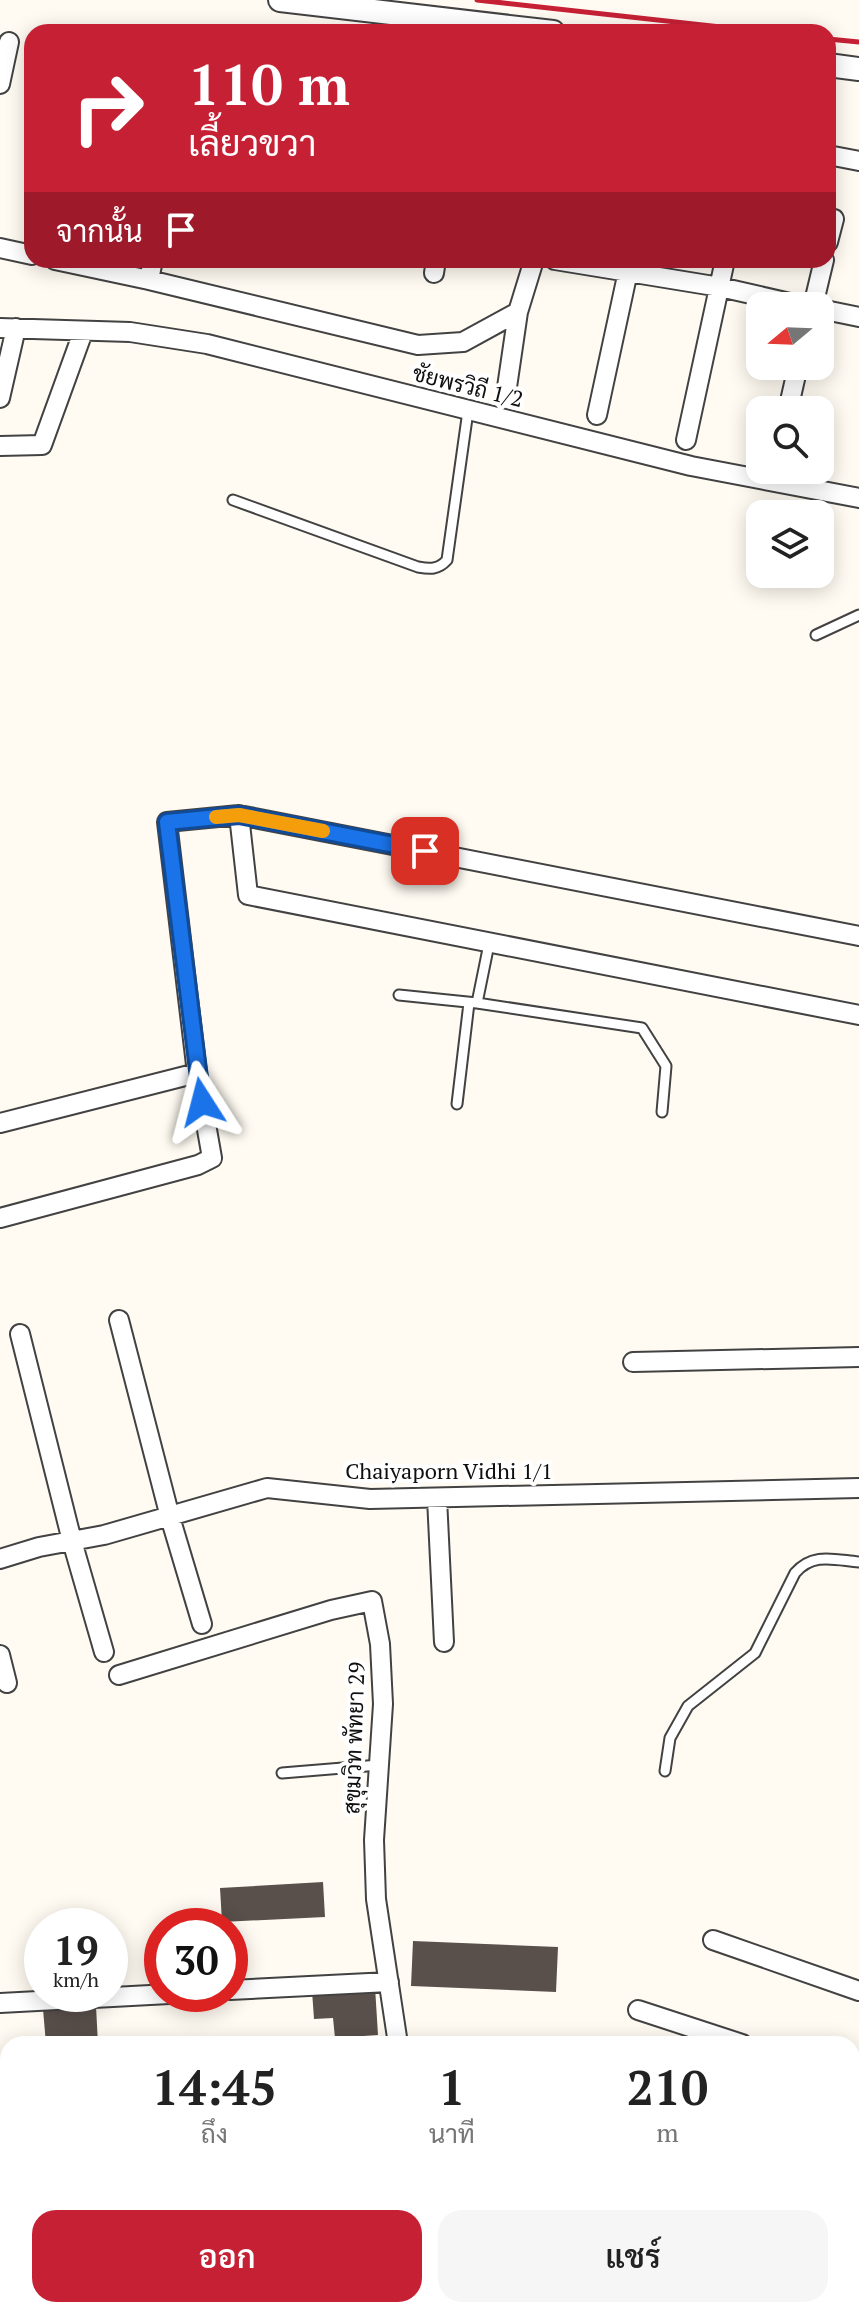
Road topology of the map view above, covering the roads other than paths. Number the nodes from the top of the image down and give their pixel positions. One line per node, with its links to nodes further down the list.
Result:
1 (280, 0): 2 (street)
2 (485, 24)
3 (9, 42): 6 (street)
4 (836, 66): 5 (street)
5 (859, 69)
6 (0, 84)
7 (836, 157): 8 (street)
8 (859, 161)
9 (0, 248): 10 (street)
10 (24, 253)
11 (93, 268): 18 (street)
12 (151, 268): 18 (street)
13 (532, 268): 22 (street)
14 (629, 268): 30 (street)
15 (638, 268): 19 (street)
16 (724, 268): 19 (street)
17 (822, 268): 20 (street)
18 (149, 280): 22 (street)
19 (720, 287): 21 (street); 31 (street)
20 (816, 292)
21 (746, 293)
22 (518, 312): 27 (street)
23 (834, 312): 24 (street)
24 (859, 317)
25 (8, 328): 26 (street, ชัยพรวิถี 1/2); 28 (street)
26 (74, 330): 29 (street, ชัยพรวิถี 1/2); 32 (street)
27 (506, 394)
28 (0, 398)
29 (468, 411): 33 (street, ชัยพรวิถี 1/2); 34 (lane)
30 (597, 415)
31 (686, 440)
32 (0, 446)
33 (859, 498)
34 (233, 500)
35 (859, 615): 36 (lane)
36 (816, 635)
37 (239, 815): 38 (street); 39 (street); 43 (street)
38 (859, 936)
39 (489, 944): 41 (lane); 42 (street)
40 (399, 995): 41 (lane)
41 (473, 1003): 44 (lane); 45 (lane)
42 (859, 1015)
43 (197, 1073): 46 (street); 47 (street)
44 (457, 1104)
45 (662, 1112)
46 (0, 1123)
47 (0, 1218)
48 (119, 1320): 54 (street)
49 (20, 1334): 55 (street)
50 (859, 1357): 51 (street)
51 (633, 1362)
52 (859, 1488): 53 (street, Chaiyaporn Vidhi 1/1)
53 (437, 1498): 54 (street, Chaiyaporn Vidhi 1/1); 59 (street)
54 (170, 1517): 55 (street, Chaiyaporn Vidhi 1/1); 58 (street)
55 (72, 1541): 56 (street, Chaiyaporn Vidhi 1/1); 60 (street)
56 (0, 1559)
57 (859, 1562): 65 (lane)
58 (202, 1624)
59 (444, 1642)
60 (104, 1652)
61 (0, 1655): 63 (street)
62 (119, 1675): 64 (street, สุขุมวิท พัทยา 29)
63 (7, 1683)
64 (379, 1765): 66 (lane); 68 (street, สุขุมวิท พัทยา 29)
65 (665, 1771)
66 (282, 1773)
67 (713, 1940): 70 (street)
68 (389, 1982): 69 (street); 74 (street, สุขุมวิท พัทยา 29)
69 (248, 1989)
70 (859, 1991)
71 (144, 1995): 72 (street)
72 (0, 2003)
73 (638, 2010): 75 (street)
74 (397, 2036)
75 (718, 2036)

